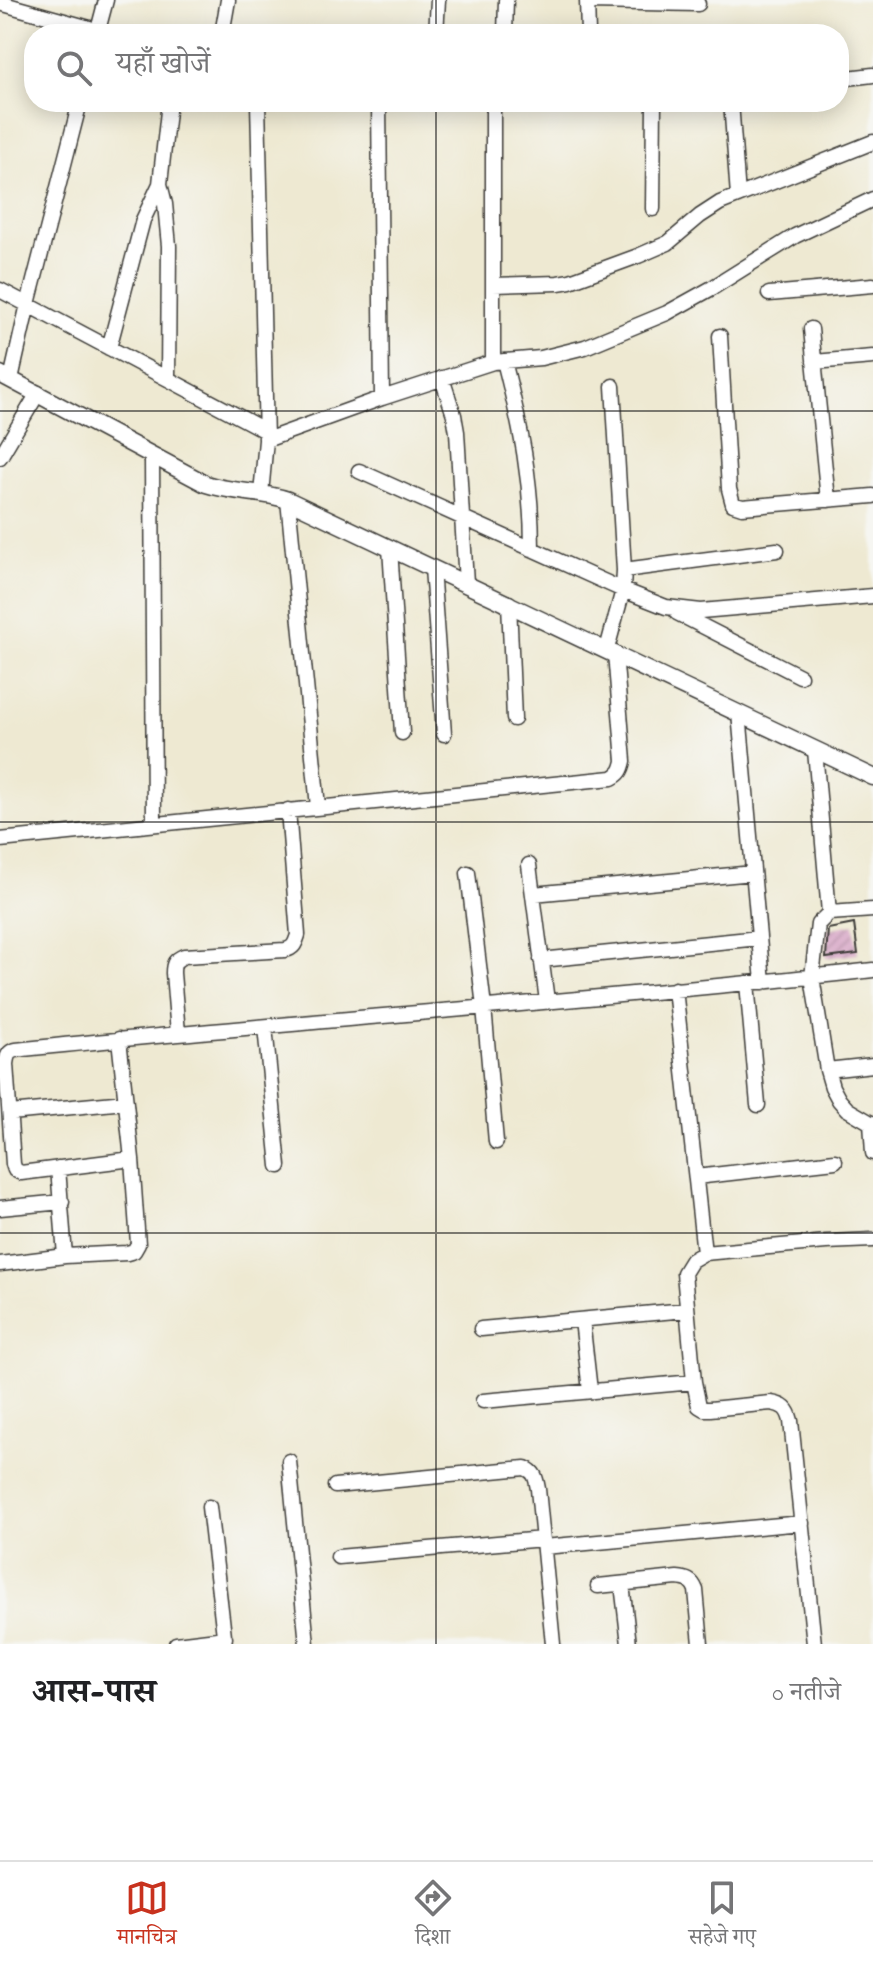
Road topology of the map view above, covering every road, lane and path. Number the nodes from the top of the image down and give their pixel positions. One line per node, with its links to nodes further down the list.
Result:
1 (106, 0): 9 (street)
2 (228, 0): 10 (street)
3 (438, 0): 11 (street)
4 (506, 0): 12 (street)
5 (587, 1): 7 (street); 13 (street)
6 (0, 3): 8 (street)
7 (698, 4)
8 (71, 24)
9 (103, 24)
10 (224, 24)
11 (437, 24)
12 (505, 24)
13 (588, 24)
14 (873, 75): 15 (street)
15 (849, 78)
16 (77, 112): 32 (street)
17 (168, 112): 24 (street)
18 (258, 112): 45 (street)
19 (379, 112): 44 (street)
20 (493, 112): 28 (street)
21 (654, 112): 27 (street)
22 (732, 112): 25 (street)
23 (873, 142): 25 (street)
24 (160, 184): 35 (street); 41 (street)
25 (738, 196): 28 (street)
26 (873, 199): 37 (street)
27 (653, 209)
28 (493, 285): 37 (street)
29 (873, 285): 31 (street)
30 (0, 290): 32 (street)
31 (769, 294)
32 (28, 304): 35 (street); 39 (street)
33 (811, 329): 38 (street)
34 (720, 336): 52 (street)
35 (109, 348): 41 (street)
36 (873, 357): 38 (street)
37 (498, 362): 40 (street); 55 (street)
38 (814, 362): 52 (street)
39 (6, 377): 43 (street)
40 (442, 378): 44 (street); 53 (street)
41 (168, 379): 45 (street)
42 (613, 386): 58 (street)
43 (38, 393): 46 (street); 47 (street)
44 (382, 398): 45 (street)
45 (266, 435): 49 (street)
46 (152, 456): 49 (street); 74 (street)
47 (0, 457)
48 (359, 471): 53 (street)
49 (261, 494): 51 (street)
50 (873, 496): 52 (street)
51 (288, 500): 54 (street); 72 (street)
52 (828, 500)
53 (463, 518): 55 (street); 59 (street)
54 (390, 548): 57 (street); 68 (street)
55 (532, 549): 60 (street)
56 (777, 550): 58 (street)
57 (432, 568): 59 (street); 69 (street)
58 (624, 570): 60 (street)
59 (466, 583): 62 (street)
60 (623, 590): 63 (street); 64 (street)
61 (873, 596): 63 (street)
62 (509, 603): 64 (street); 67 (street)
63 (666, 607): 65 (street)
64 (611, 651): 66 (street); 72 (street)
65 (800, 676)
66 (739, 713): 70 (street); 78 (street)
67 (514, 719)
68 (402, 733)
69 (444, 734)
70 (815, 750): 71 (street); 81 (street)
71 (873, 777)
72 (318, 807): 73 (street)
73 (288, 810): 74 (street); 92 (street)
74 (154, 824): 75 (street)
75 (0, 840)
76 (529, 865): 79 (street)
77 (468, 873): 90 (street)
78 (753, 873): 79 (street); 82 (street)
79 (533, 894): 83 (street)
80 (873, 910): 81 (street)
81 (829, 913): 85 (street)
82 (759, 938): 83 (street); 86 (street)
83 (541, 960): 89 (street)
84 (873, 970): 85 (street)
85 (812, 977): 86 (street); 95 (street)
86 (763, 982): 87 (street)
87 (747, 983): 88 (street); 97 (street)
88 (675, 989): 89 (street); 106 (street)
89 (547, 1001): 90 (street)
90 (484, 1007): 91 (street); 100 (street)
91 (265, 1027): 92 (street); 104 (street)
92 (178, 1033): 93 (street)
93 (119, 1039): 96 (street); 98 (street)
94 (873, 1065): 95 (street)
95 (827, 1070): 99 (street)
96 (125, 1102): 98 (street); 102 (street)
97 (758, 1105)
98 (10, 1113): 105 (street)
99 (872, 1123): 101 (street)
100 (496, 1142)
101 (873, 1153)
102 (132, 1159): 105 (street); 111 (street)
103 (835, 1161): 106 (street)
104 (279, 1166)
105 (58, 1168): 107 (street)
106 (696, 1177): 110 (street)
107 (62, 1202): 108 (street); 111 (street)
108 (0, 1208)
109 (873, 1240): 110 (street)
110 (704, 1253): 113 (street)
111 (65, 1256): 112 (street)
112 (0, 1264)
113 (686, 1310): 114 (street); 116 (street)
114 (582, 1320): 115 (street); 117 (street)
115 (481, 1329)
116 (694, 1382): 117 (street); 122 (street)
117 (590, 1391): 118 (street)
118 (483, 1401)
119 (289, 1461): 129 (street)
120 (335, 1486): 123 (street)
121 (209, 1507): 127 (street)
122 (802, 1523): 123 (street); 133 (street)
123 (543, 1543): 124 (street); 130 (street)
124 (338, 1557)
125 (622, 1584): 126 (street); 131 (street); 132 (street)
126 (598, 1586)
127 (225, 1641): 128 (street)
128 (176, 1644)
129 (307, 1644)
130 (553, 1644)
131 (629, 1644)
132 (701, 1644)
133 (814, 1644)

